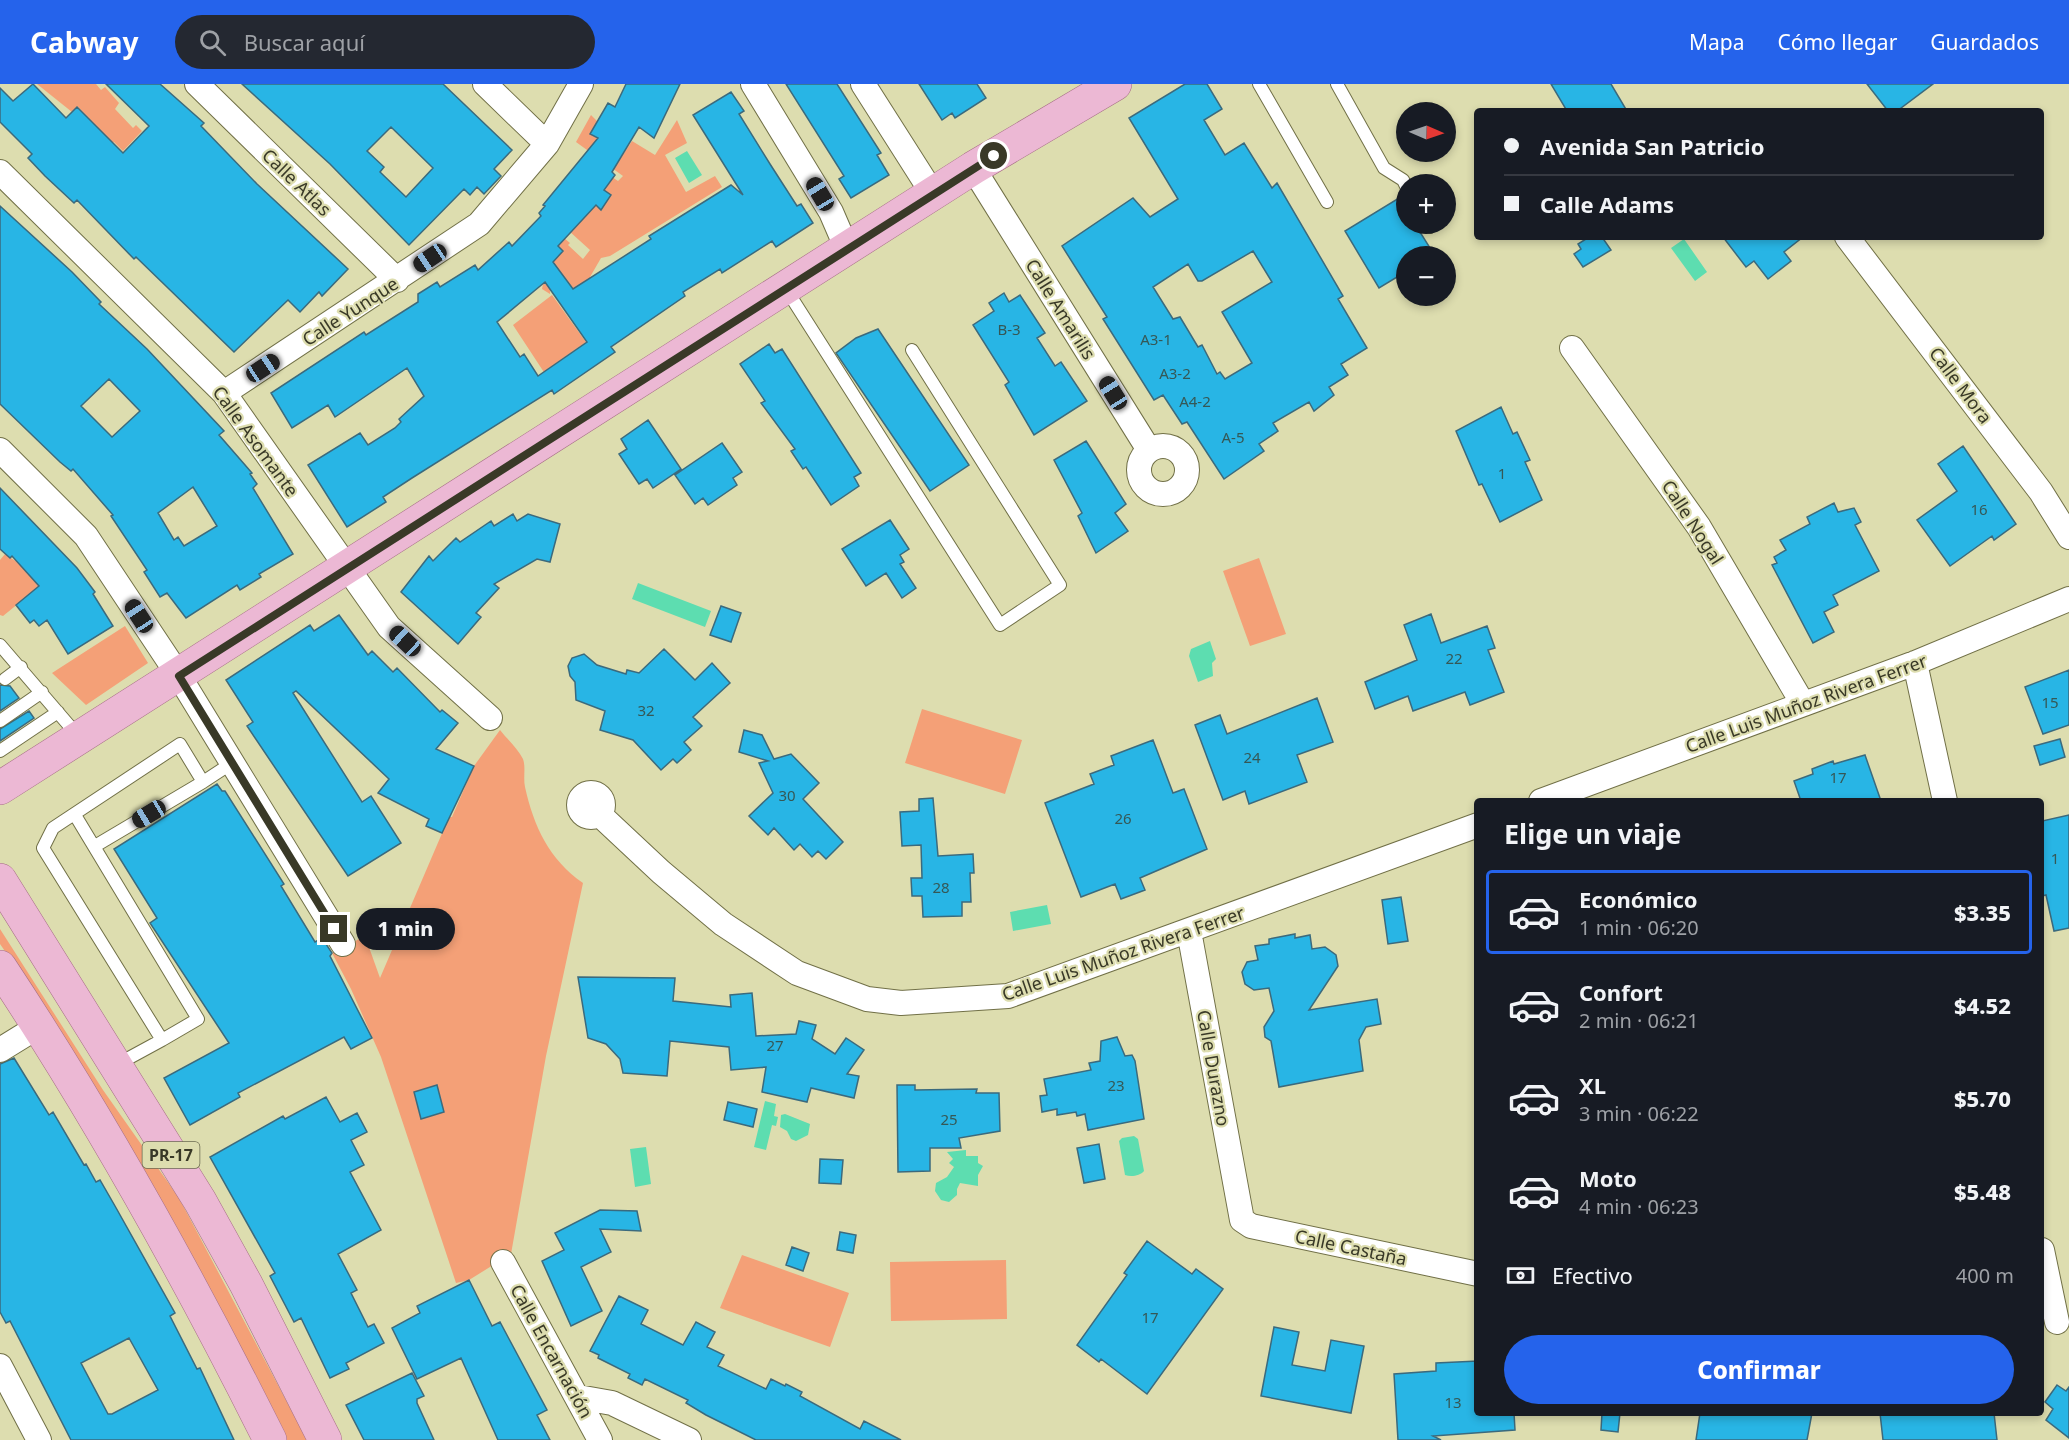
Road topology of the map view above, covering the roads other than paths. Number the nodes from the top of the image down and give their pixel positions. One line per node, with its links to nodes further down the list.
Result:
1 (196, 84): 17 (street, Calle Atlas)
2 (485, 84): 9 (street)
3 (581, 84): 9 (street, Calle Yunque)
4 (753, 84): 16 (street)
5 (863, 84): 13 (street)
6 (1115, 84): 10 (main road)
7 (1259, 84): 14 (lane)
8 (1337, 84): 12 (lane)
9 (547, 144): 17 (street, Calle Yunque)
10 (973, 168): 13 (main road); 23 (street, Calle Amarilis)
11 (0, 172): 21 (street, Calle Asomante)
12 (1396, 176)
13 (933, 194): 16 (main road)
14 (1327, 202)
15 (1849, 240): 24 (street, Calle Mora)
16 (847, 249): 18 (main road)
17 (397, 280): 21 (street, Calle Yunque)
18 (785, 288): 20 (lane); 25 (main road)
19 (1572, 348): 33 (street, Calle Nogal)
20 (912, 350)
21 (224, 393): 25 (street, Calle Asomante)
22 (0, 450): 30 (street)
23 (1149, 450)
24 (2069, 537)
25 (345, 568): 30 (main road); 35 (street, Calle Asomante)
26 (2069, 599): 28 (street, Calle Luis Muñoz Rivera Ferrer)
27 (0, 645): 29 (lane)
28 (1915, 663): 33 (street, Calle Luis Muñoz Rivera Ferrer); 43 (street)
29 (21, 667): 31 (lane); 32 (lane)
30 (179, 676): 37 (main road); 39 (street)
31 (5, 679)
32 (42, 692): 34 (lane); 36 (lane)
33 (1803, 704): 42 (street, Calle Luis Muñoz Rivera Ferrer)
34 (58, 712): 37 (lane); 38 (lane)
35 (490, 718)
36 (0, 721)
37 (79, 738): 41 (main road)
38 (0, 751)
39 (232, 764): 40 (lane); 50 (street)
40 (203, 782): 45 (lane); 47 (lane)
41 (0, 788)
42 (1549, 798)
43 (1944, 798)
44 (599, 814): 49 (street, Calle Luis Muñoz Rivera Ferrer)
45 (75, 815): 47 (lane); 53 (lane)
46 (1474, 826): 49 (street, Calle Luis Muñoz Rivera Ferrer)
47 (95, 846): 53 (lane)
48 (0, 880): 55 (main road, PR-17)
49 (1189, 931): 56 (street, Calle Durazno)
50 (343, 944)
51 (0, 969): 52 (main road, PR-17)
52 (39, 1026): 54 (street); 64 (main road, PR-17)
53 (162, 1040): 55 (lane)
54 (0, 1050)
55 (116, 1065): 65 (main road, PR-17)
56 (1238, 1204): 59 (street, Calle Castaña)
57 (2044, 1260): 60 (street)
58 (503, 1262): 62 (street, Calle Encarnación)
59 (1474, 1273)
60 (2056, 1321)
61 (0, 1366): 63 (street)
62 (578, 1397): 66 (street, Calle Encarnación); 67 (street)
63 (39, 1440)
64 (270, 1440)
65 (325, 1440)
66 (600, 1440)
67 (689, 1440)

